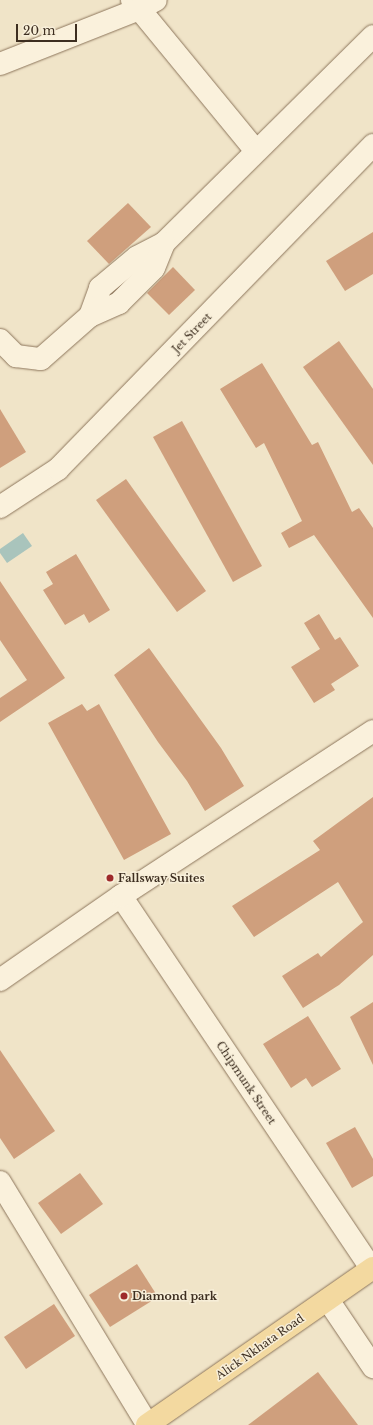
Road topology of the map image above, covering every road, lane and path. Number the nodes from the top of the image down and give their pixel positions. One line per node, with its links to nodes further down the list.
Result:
1 (142, 3): 3 (street); 5 (street)
2 (373, 36): 5 (street)
3 (0, 64)
4 (373, 145): 7 (street, Jet Street)
5 (256, 152): 6 (street)
6 (0, 340)
7 (0, 507)
8 (373, 731): 9 (street)
9 (121, 896): 10 (street); 12 (street, Chipmunk Street)
10 (0, 980)
11 (0, 1182): 15 (street)
12 (372, 1268): 13 (main road, Alick Nkhata Road)
13 (328, 1300): 14 (street); 15 (main road, Alick Nkhata Road)
14 (373, 1367)
15 (148, 1425)

